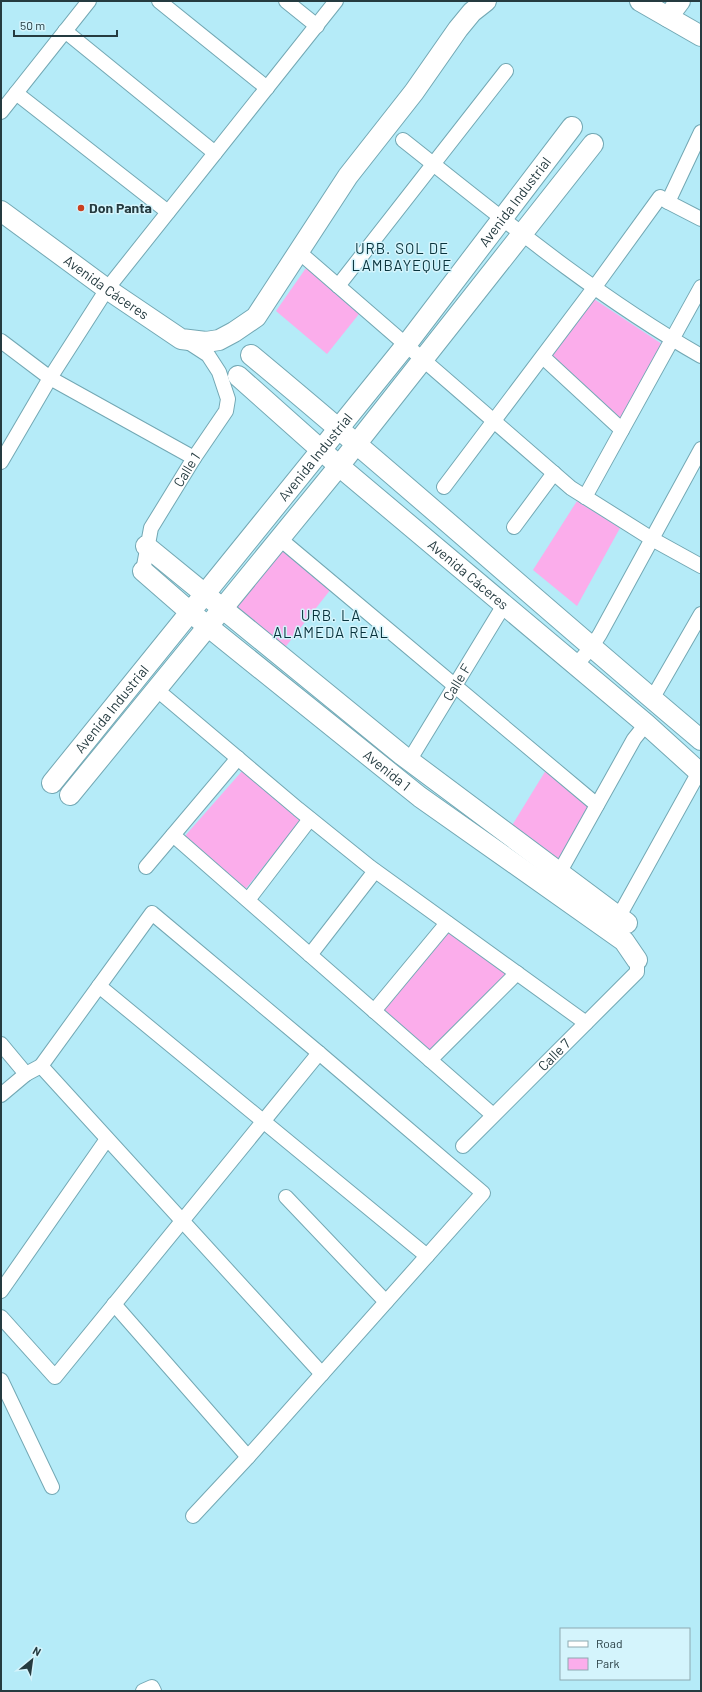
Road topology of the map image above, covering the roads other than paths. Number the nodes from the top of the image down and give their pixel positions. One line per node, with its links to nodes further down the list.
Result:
1 (90, 1): 11 (street)
2 (159, 1): 13 (street)
3 (286, 1): 9 (street)
4 (336, 1): 9 (street)
5 (486, 1): 28 (street)
6 (640, 1): 8 (street)
7 (680, 1): 8 (street)
8 (668, 17): 10 (street)
9 (317, 26): 13 (street)
10 (697, 28)
11 (65, 31): 14 (street); 20 (street)
12 (506, 71): 21 (street)
13 (267, 88): 20 (street)
14 (16, 93): 15 (street); 24 (street)
15 (1, 112)
16 (572, 127): 25 (street, Avenida Industrial)
17 (701, 132): 22 (street)
18 (403, 140): 21 (street)
19 (593, 144): 27 (street, Avenida Industrial)
20 (215, 153): 24 (street)
21 (433, 164): 25 (street); 29 (street)
22 (668, 202): 26 (street); 31 (street)
23 (1, 211): 32 (street, Avenida Cáceres)
24 (168, 212): 32 (street)
25 (502, 219): 27 (street); 36 (street, Avenida Industrial)
26 (701, 219)
27 (522, 234): 31 (street); 40 (street, Avenida Industrial)
28 (299, 252): 29 (street); 33 (street, Avenida Cáceres)
29 (338, 286): 36 (street)
30 (701, 287): 34 (street)
31 (594, 288): 34 (street); 39 (street)
32 (107, 289): 33 (street, Avenida Cáceres); 43 (street)
33 (181, 339): 41 (street, Calle 1)
34 (672, 340): 38 (street); 46 (street)
35 (1, 341): 43 (street)
36 (406, 345): 40 (street); 45 (street, Avenida Industrial)
37 (251, 355): 45 (street, Avenida Cáceres)
38 (701, 356)
39 (543, 357): 44 (street); 46 (street)
40 (424, 360): 44 (street); 47 (street, Avenida Industrial)
41 (219, 372): 42 (street); 50 (street, Calle 1)
42 (238, 376): 49 (street, Avenida Cáceres)
43 (50, 378): 50 (street); 51 (street)
44 (494, 421): 53 (street); 54 (street)
45 (339, 428): 47 (street, Avenida Cáceres); 49 (street, Avenida Industrial)
46 (622, 430): 55 (street)
47 (357, 444): 52 (street, Avenida Industrial); 68 (street, Avenida Cáceres)
48 (701, 449): 58 (street)
49 (321, 450): 52 (street, Avenida Cáceres); 62 (street, Avenida Industrial)
50 (194, 458): 59 (street, Calle 1)
51 (1, 462)
52 (340, 466): 57 (street, Avenida Industrial); 63 (street, Avenida Cáceres)
53 (554, 473): 55 (street); 56 (street)
54 (444, 487)
55 (585, 497): 58 (street)
56 (514, 527)
57 (280, 539): 64 (street, Avenida Industrial); 70 (street)
58 (652, 539): 60 (street); 68 (street)
59 (146, 546): 61 (street, Calle 1); 62 (street, Avenida 1)
60 (701, 566)
61 (143, 571): 65 (street, Avenida 1)
62 (205, 594): 64 (street, Avenida 1); 65 (street, Avenida Industrial)
63 (504, 605): 69 (street, Avenida Cáceres); 70 (street, Calle F)
64 (222, 608): 67 (street, Avenida Industrial); 76 (street, Avenida 1)
65 (190, 612): 67 (street, Avenida 1); 78 (street, Avenida Industrial)
66 (701, 614): 72 (street)
67 (208, 626): 71 (street, Avenida Industrial); 90 (street, Avenida 1)
68 (591, 648): 69 (street); 72 (street, Avenida Cáceres)
69 (575, 666): 73 (street, Avenida Cáceres)
70 (456, 685): 76 (street, Calle F); 80 (street)
71 (156, 689): 75 (street); 79 (street, Avenida Industrial)
72 (652, 699): 74 (street, Avenida Cáceres)
73 (646, 724): 77 (street, Avenida Cáceres); 80 (street)
74 (701, 740)
75 (238, 758): 81 (street); 82 (street)
76 (410, 761): 87 (street, Avenida 1)
77 (699, 772): 87 (street)
78 (52, 783)
79 (70, 795)
80 (597, 805): 83 (street)
81 (310, 819): 85 (street); 86 (street)
82 (173, 835): 84 (street); 86 (street)
83 (563, 866)
84 (146, 867)
85 (375, 871): 88 (street); 89 (street)
86 (248, 900): 89 (street)
87 (625, 916)
88 (447, 922): 91 (street); 93 (street)
89 (310, 955): 93 (street)
90 (637, 960): 94 (street, Calle 7)
91 (517, 973): 94 (street); 97 (street)
92 (99, 986): 96 (street); 98 (street); 102 (street)
93 (374, 1011): 97 (street)
94 (586, 1023): 101 (street, Calle 7)
95 (1, 1044): 99 (street)
96 (319, 1053): 102 (street); 107 (street)
97 (430, 1060): 101 (street)
98 (41, 1066): 99 (street); 103 (street)
99 (26, 1074): 100 (street)
100 (1, 1095)
101 (494, 1115): 104 (street, Calle 7)
102 (264, 1121): 106 (street); 107 (street)
103 (107, 1139): 106 (street); 108 (street)
104 (462, 1146)
105 (286, 1197): 109 (street)
106 (182, 1221): 110 (street); 112 (street)
107 (427, 1256): 109 (street)
108 (1, 1291)
109 (386, 1302): 112 (street)
110 (114, 1304): 111 (street); 114 (street)
111 (1, 1316)
112 (322, 1374): 114 (street)
113 (1, 1380): 115 (street)
114 (248, 1457): 116 (street)
115 (52, 1487)
116 (193, 1516)
117 (143, 1691): 118 (street)
118 (154, 1691)

